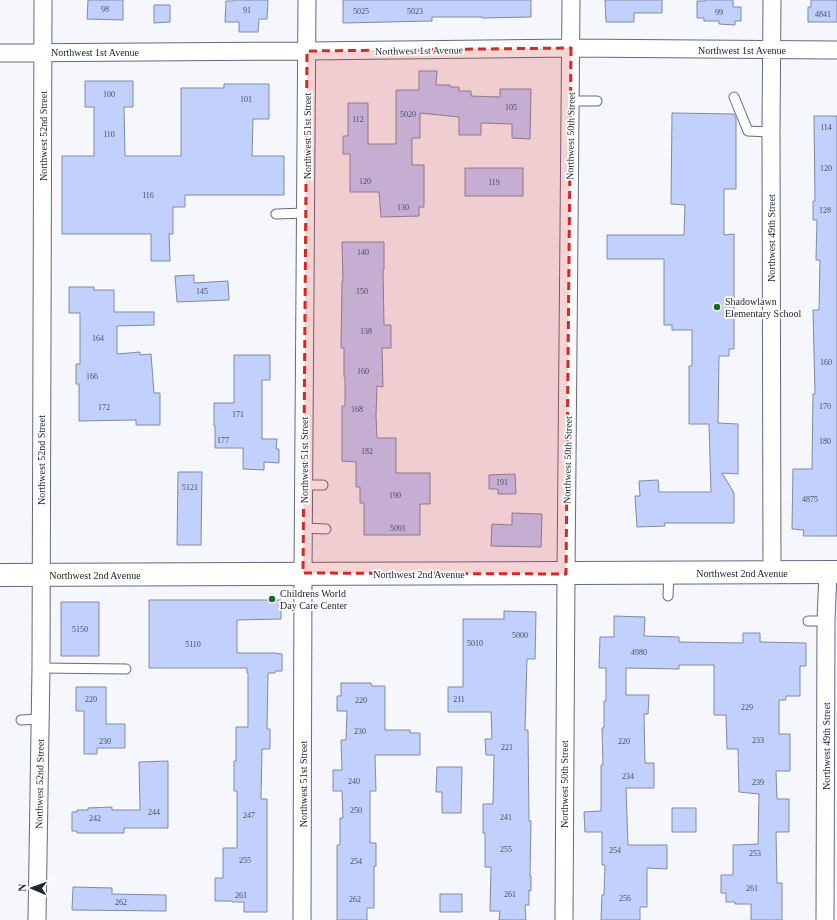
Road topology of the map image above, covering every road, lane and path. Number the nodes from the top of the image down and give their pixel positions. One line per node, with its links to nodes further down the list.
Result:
1 (43, 0): 10 (street, Northwest 52nd Street)
2 (307, 0): 8 (street, Northwest 51st Street)
3 (571, 0): 5 (street, Northwest 50th Street)
4 (772, 0): 6 (street, Northwest 49th Street)
5 (571, 48): 6 (street, Northwest 1st Avenue); 8 (street, Northwest 1st Avenue); 12 (street, Northwest 50th Street)
6 (771, 50): 7 (street, Northwest 1st Avenue); 14 (street, Northwest 49th Street)
7 (837, 50)
8 (307, 51): 10 (street, Northwest 1st Avenue); 15 (street, Northwest 51st Street)
9 (0, 53): 10 (street, Northwest 1st Avenue)
10 (43, 53): 27 (street, Northwest 52nd Street)
11 (734, 97): 14 (lane)
12 (571, 101): 13 (lane); 25 (street, Northwest 50th Street)
13 (597, 101)
14 (771, 132): 24 (street, Northwest 49th Street)
15 (306, 213): 16 (lane); 17 (street, Northwest 51st Street)
16 (276, 214)
17 (304, 485): 18 (lane); 19 (street, Northwest 51st Street)
18 (323, 485)
19 (304, 528): 20 (lane); 22 (street, Northwest 51st Street)
20 (326, 529)
21 (833, 572): 24 (street, Northwest 2nd Avenue); 30 (street, Northwest 49th Street)
22 (303, 573): 25 (street, Northwest 2nd Avenue); 27 (street, Northwest 2nd Avenue); 36 (street, Northwest 51st Street)
23 (669, 573): 24 (street, Northwest 2nd Avenue); 25 (street, Northwest 2nd Avenue); 28 (lane)
24 (772, 573)
25 (566, 574): 37 (street, Northwest 50th Street)
26 (0, 575): 27 (street, Northwest 2nd Avenue)
27 (41, 575): 31 (street, Northwest 52nd Street)
28 (668, 596)
29 (808, 621): 30 (lane)
30 (826, 621): 38 (street, Northwest 49th Street)
31 (41, 668): 32 (lane); 33 (street, Northwest 52nd Street)
32 (126, 670)
33 (40, 719): 34 (lane); 35 (street, Northwest 52nd Street)
34 (21, 720)
35 (37, 920)
36 (302, 920)
37 (564, 920)
38 (825, 920)

